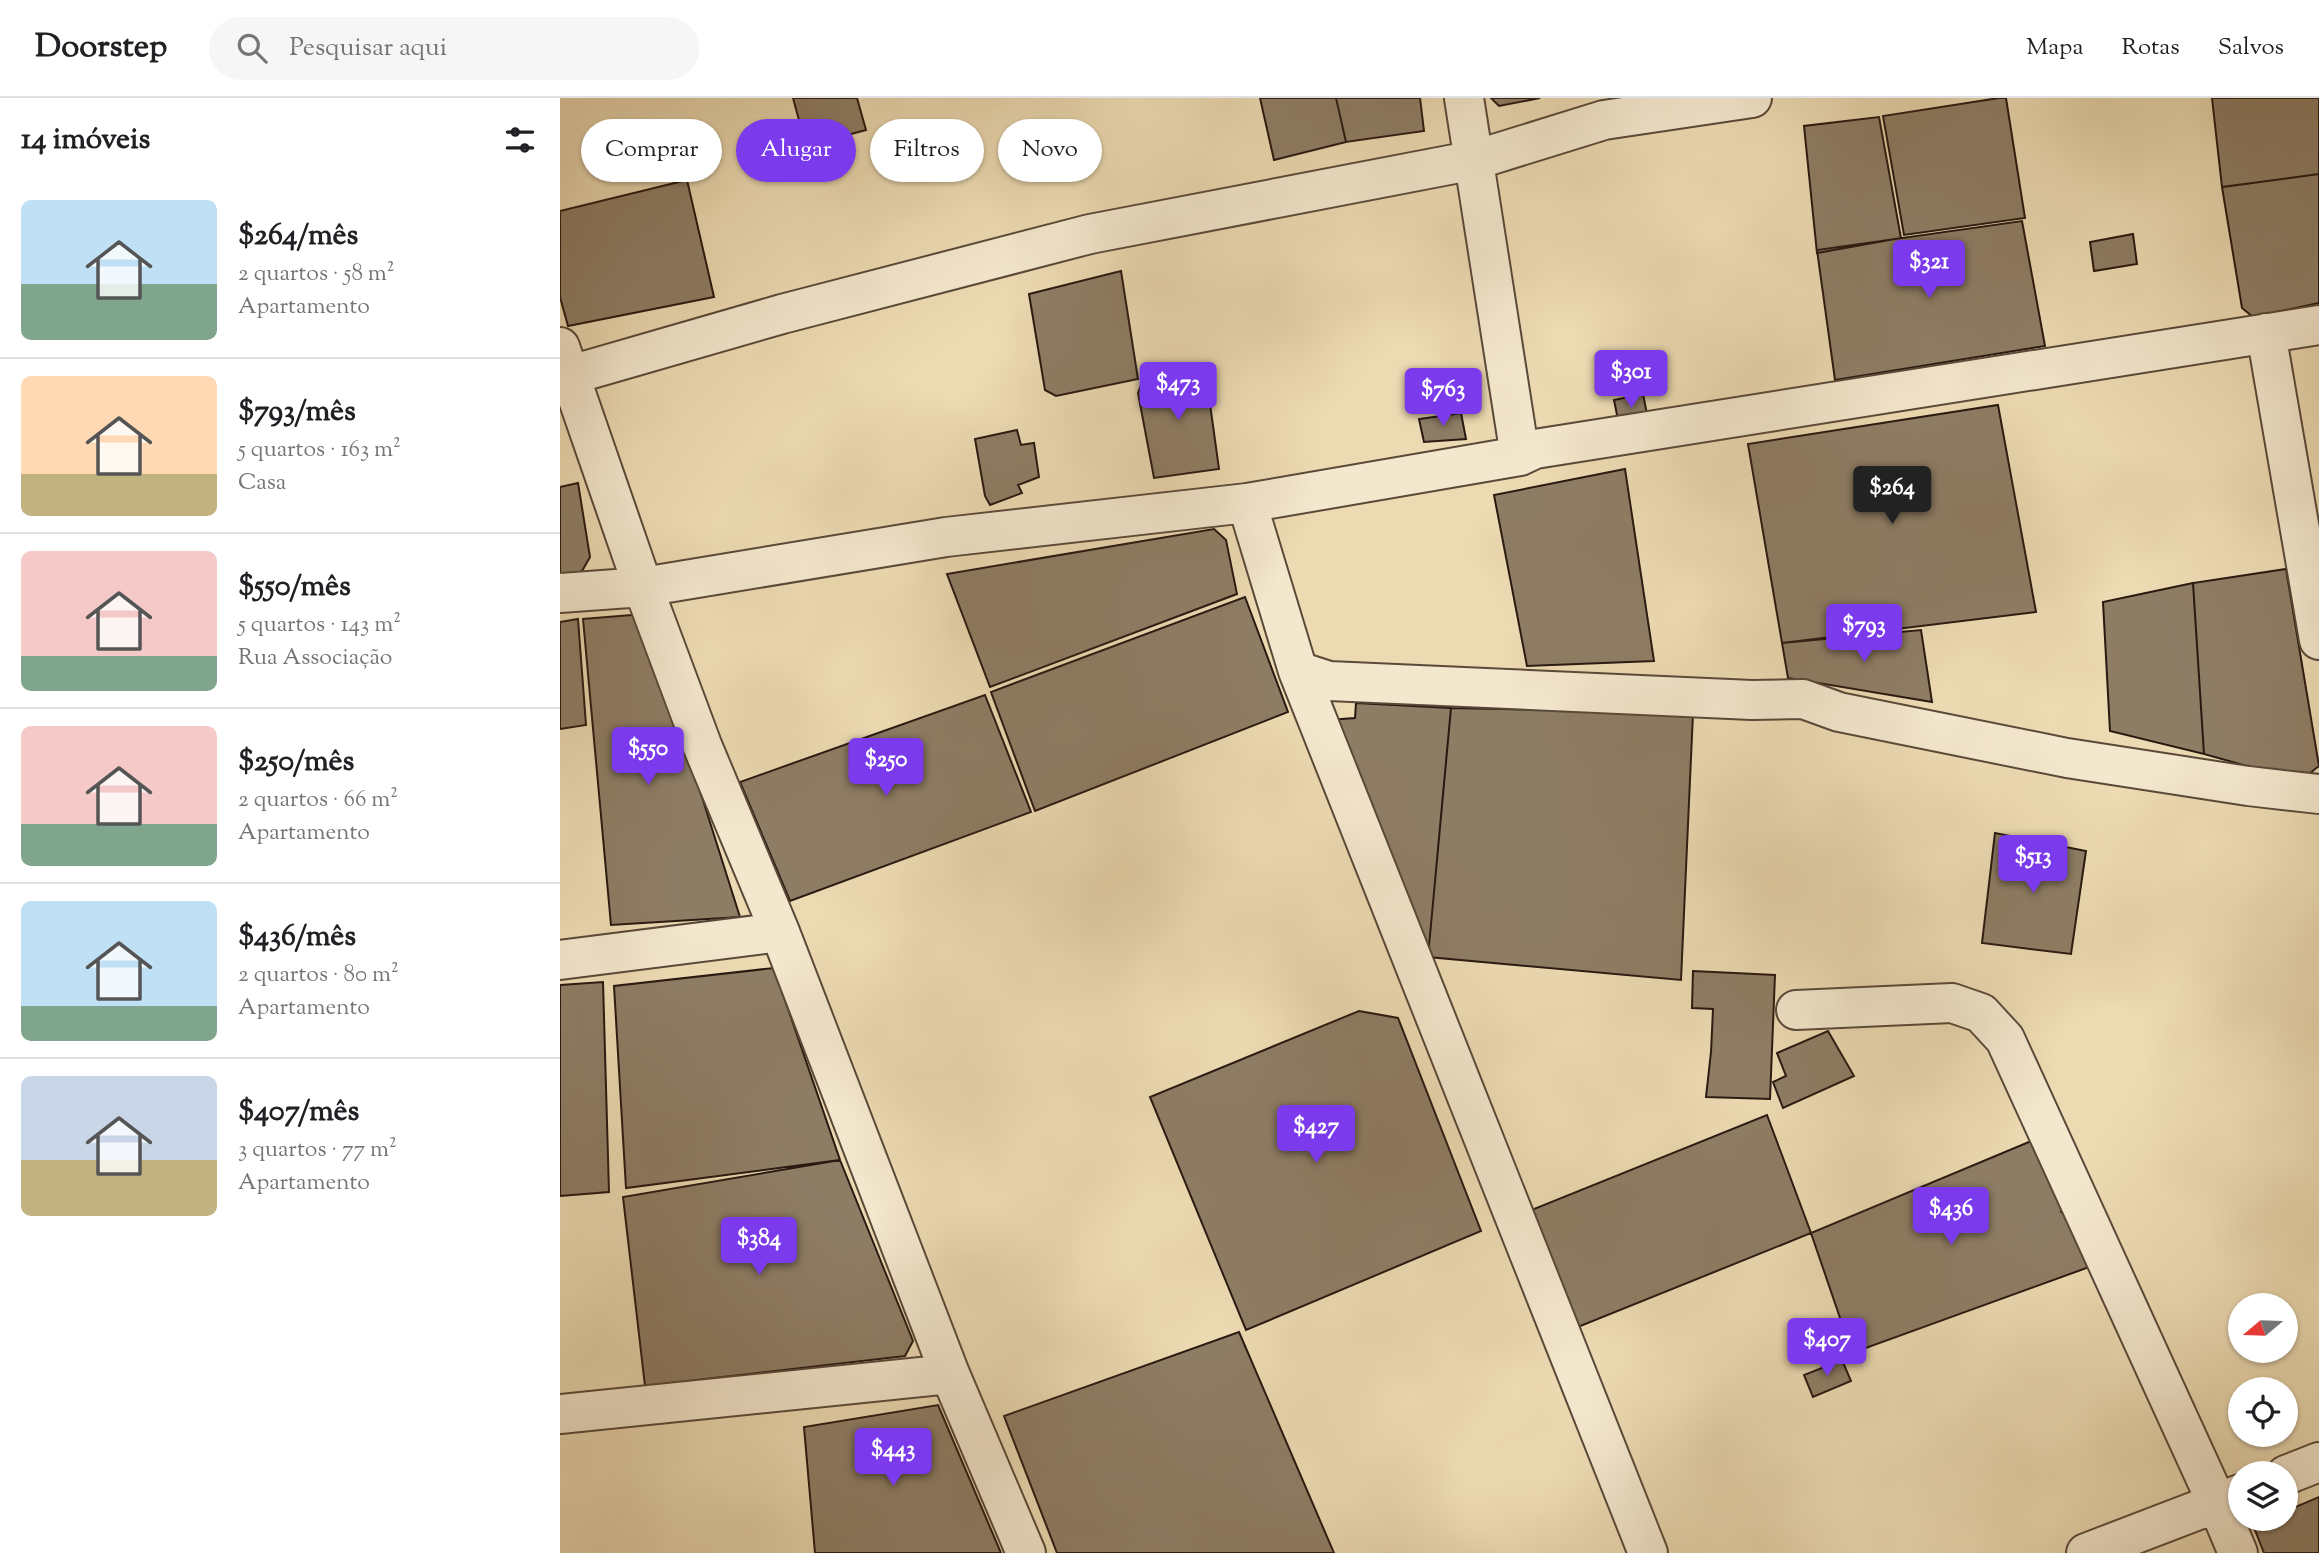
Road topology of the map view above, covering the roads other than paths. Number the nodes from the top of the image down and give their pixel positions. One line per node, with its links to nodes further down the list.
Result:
1 (1464, 98): 3 (street)
2 (1752, 98): 3 (street)
3 (1475, 160): 6 (street); 7 (street)
4 (2319, 325): 5 (street)
5 (2266, 333): 7 (street); 11 (street)
6 (563, 368): 9 (street)
7 (1520, 456): 8 (street)
8 (1247, 503): 9 (street); 12 (street)
9 (643, 587): 10 (street); 14 (street)
10 (560, 593)
11 (2319, 640)
12 (1298, 671): 13 (street); 25 (street)
13 (2319, 794)
14 (780, 932): 15 (street); 17 (street)
15 (560, 960)
16 (1796, 1010): 21 (street)
17 (950, 1374): 18 (street); 24 (street)
18 (560, 1414)
19 (2319, 1462): 20 (street)
20 (2298, 1470)
21 (2228, 1496)
22 (2228, 1498): 26 (street)
23 (2234, 1531): 27 (street)
24 (1026, 1553)
25 (1648, 1553)
26 (2086, 1553)
27 (2238, 1553)

